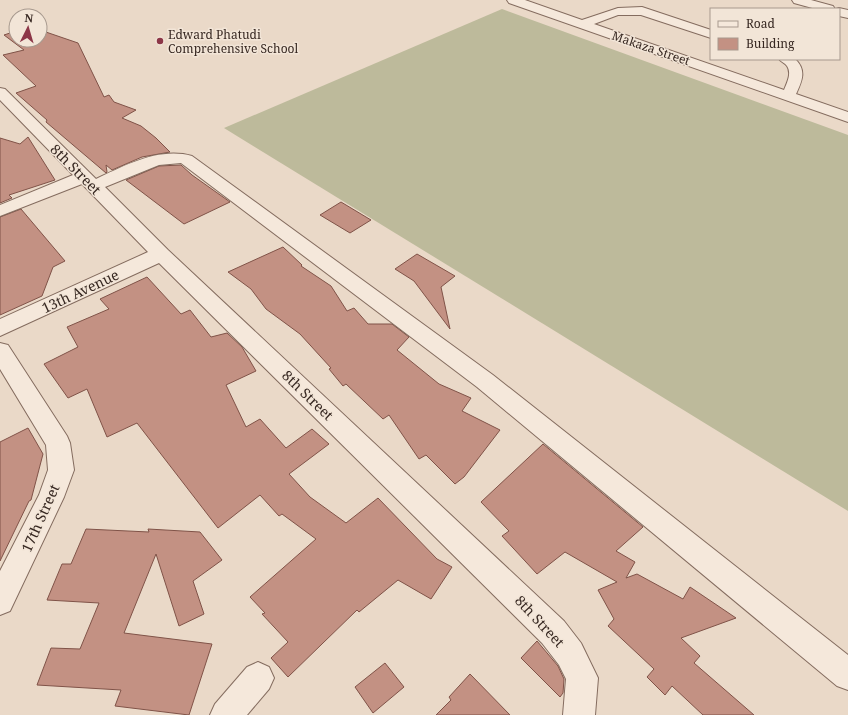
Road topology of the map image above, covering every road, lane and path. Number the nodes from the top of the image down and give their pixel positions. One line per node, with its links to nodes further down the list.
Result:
1 (513, 0): 4 (street, Makaza Street)
2 (798, 0): 3 (street)
3 (826, 8)
4 (583, 24): 5 (street, Makaza Street); 8 (street, Makaza Street)
5 (710, 34)
6 (788, 60): 8 (street)
7 (0, 92): 10 (street, 8th Street)
8 (788, 96): 9 (street, Makaza Street)
9 (848, 117)
10 (88, 181): 11 (street); 12 (street, 8th Street); 16 (street)
11 (0, 211)
12 (161, 254): 13 (street, 13th Avenue); 19 (street, 8th Street)
13 (0, 328)
14 (0, 351): 15 (street, 17th Street)
15 (0, 600)
16 (848, 675)
17 (258, 678): 18 (street)
18 (226, 715)
19 (579, 715)

